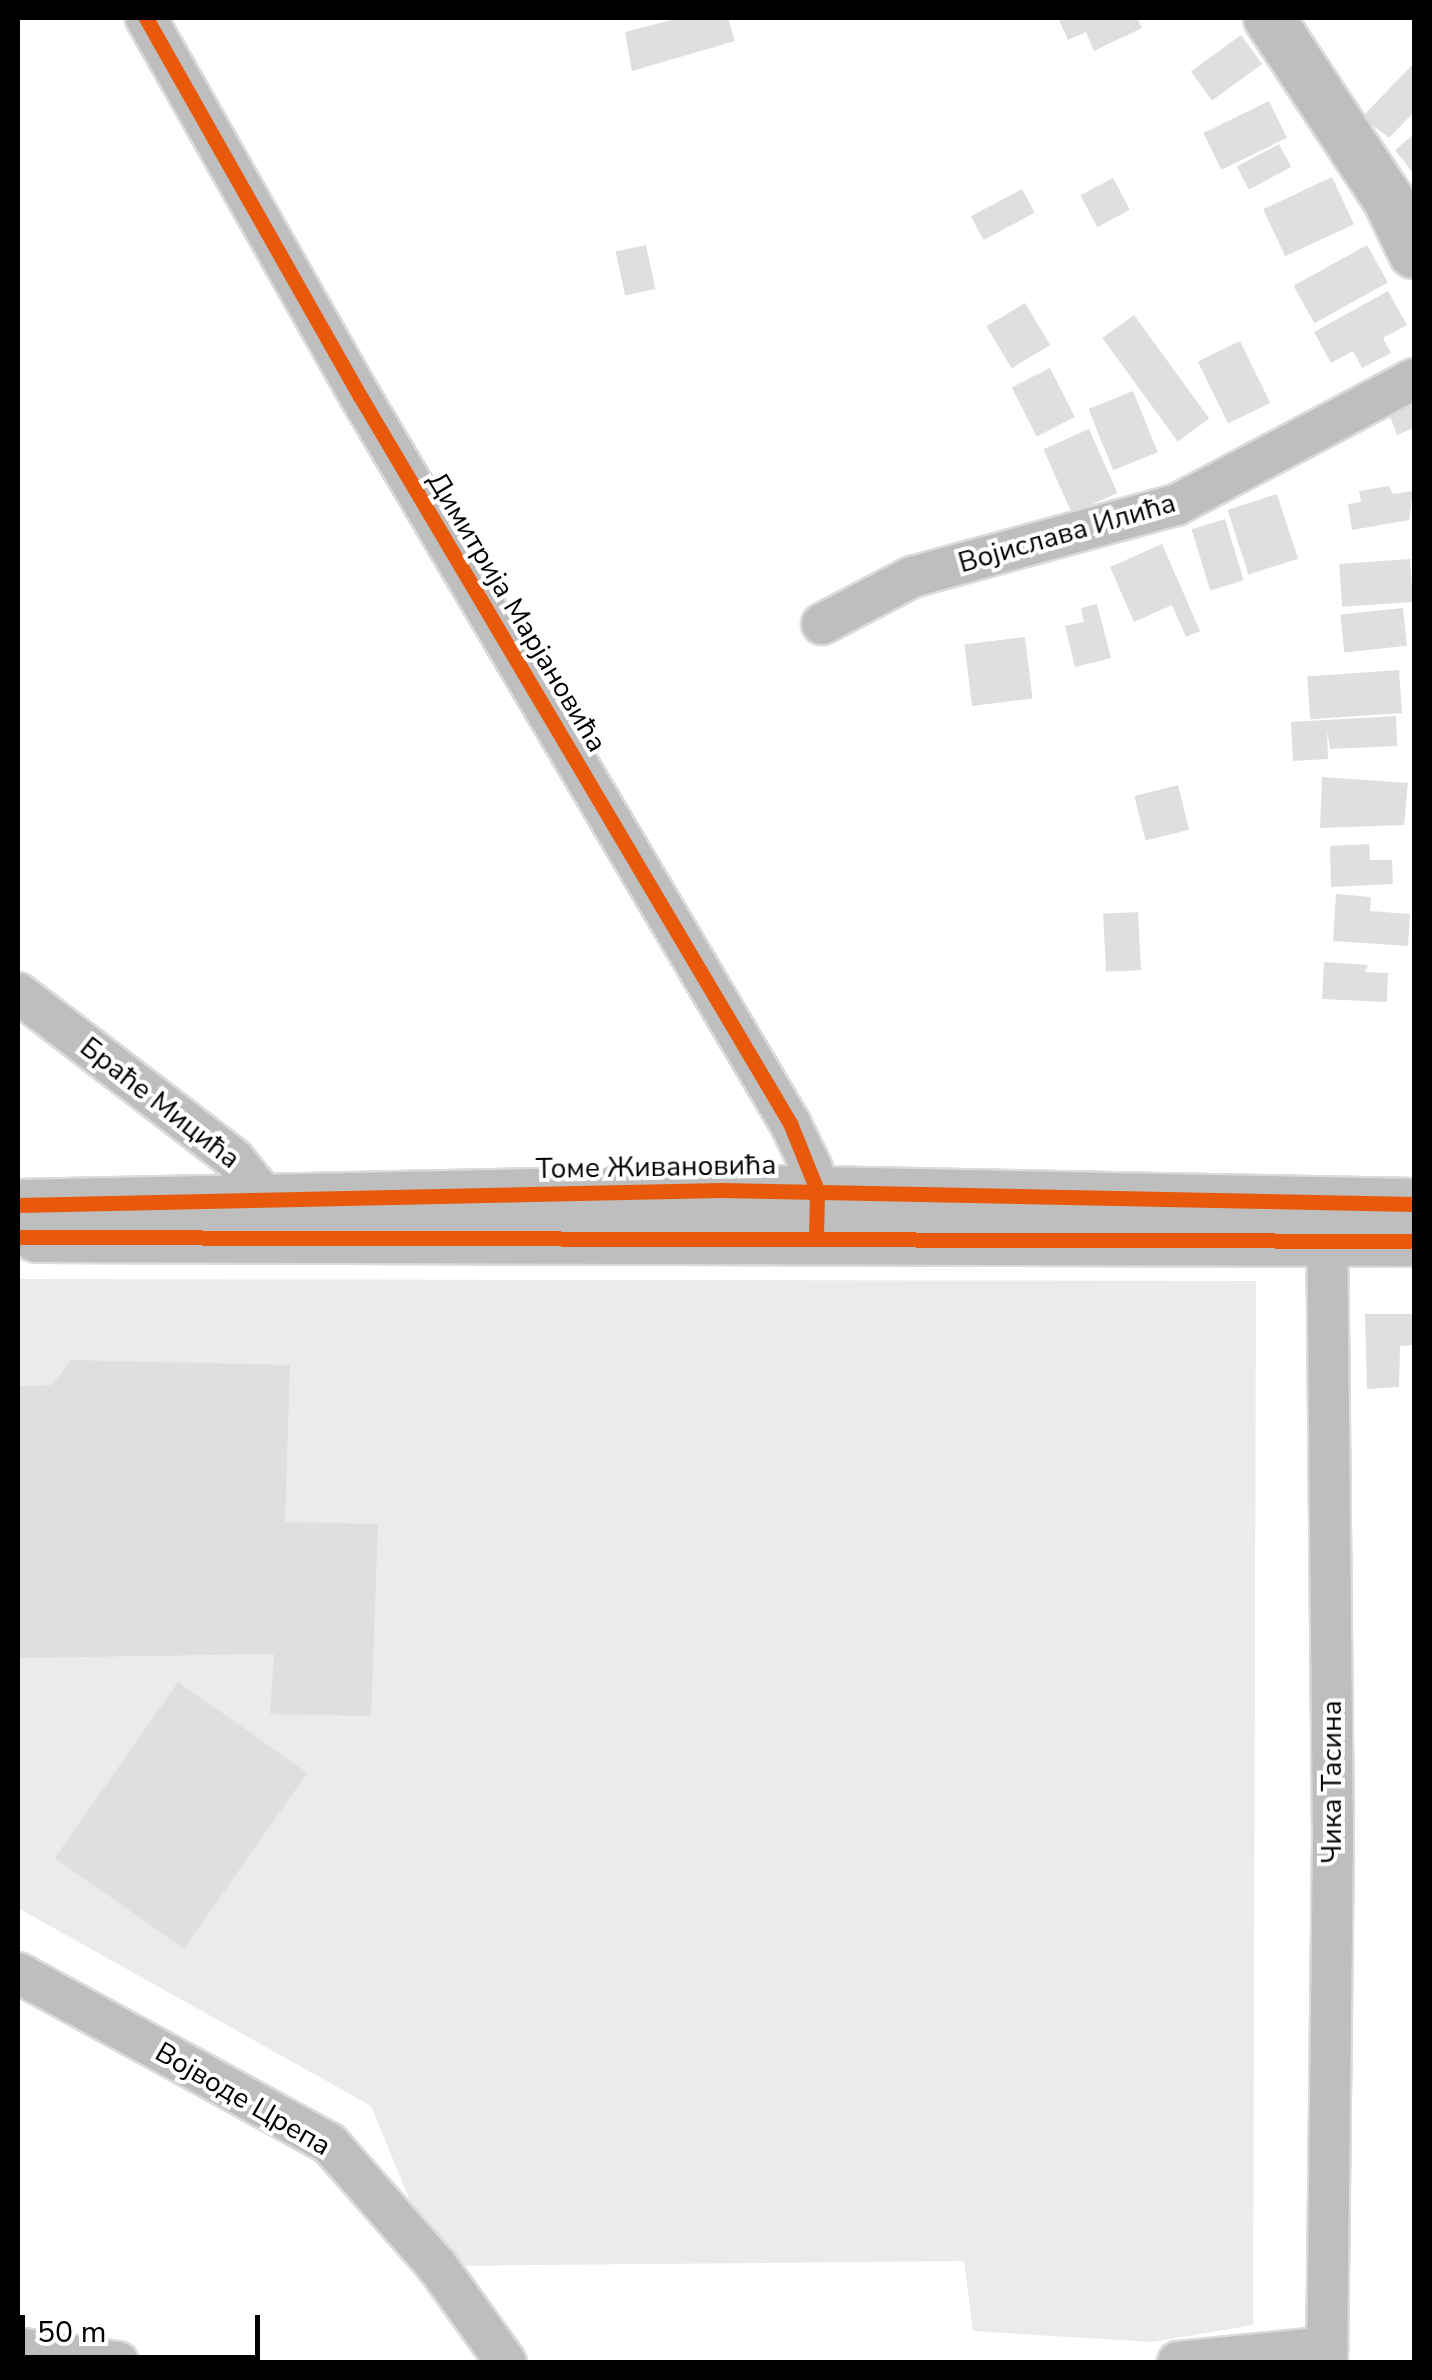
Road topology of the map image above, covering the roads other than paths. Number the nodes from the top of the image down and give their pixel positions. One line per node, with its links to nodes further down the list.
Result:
1 (146, 18): 7 (street, Димитрија Марјановића)
2 (1269, 18): 3 (main road)
3 (1414, 252)
4 (1414, 379): 5 (street, Војислава Илића)
5 (822, 624)
6 (18, 993): 10 (street, Браће Мицића)
7 (817, 1190): 10 (main road, Томе Живановића); 11 (main road, Томе Живановића); 13 (street, Димитрија Марјановића)
8 (1414, 1204): 11 (main road, Томе Живановића)
9 (18, 1205): 10 (main road, Томе Живановића)
10 (263, 1217): 12 (main road, Томе Живановића); 13 (main road, Томе Живановића)
11 (1327, 1221): 13 (main road, Томе Живановића); 14 (main road, Томе Живановића); 17 (street, Чика Тасина)
12 (18, 1237)
13 (816, 1239)
14 (1414, 1241)
15 (18, 1973): 19 (street, Војводе Црепа)
16 (18, 2348): 18 (street)
17 (1327, 2355): 20 (street)
18 (118, 2362)
19 (506, 2362)
20 (1178, 2362)

